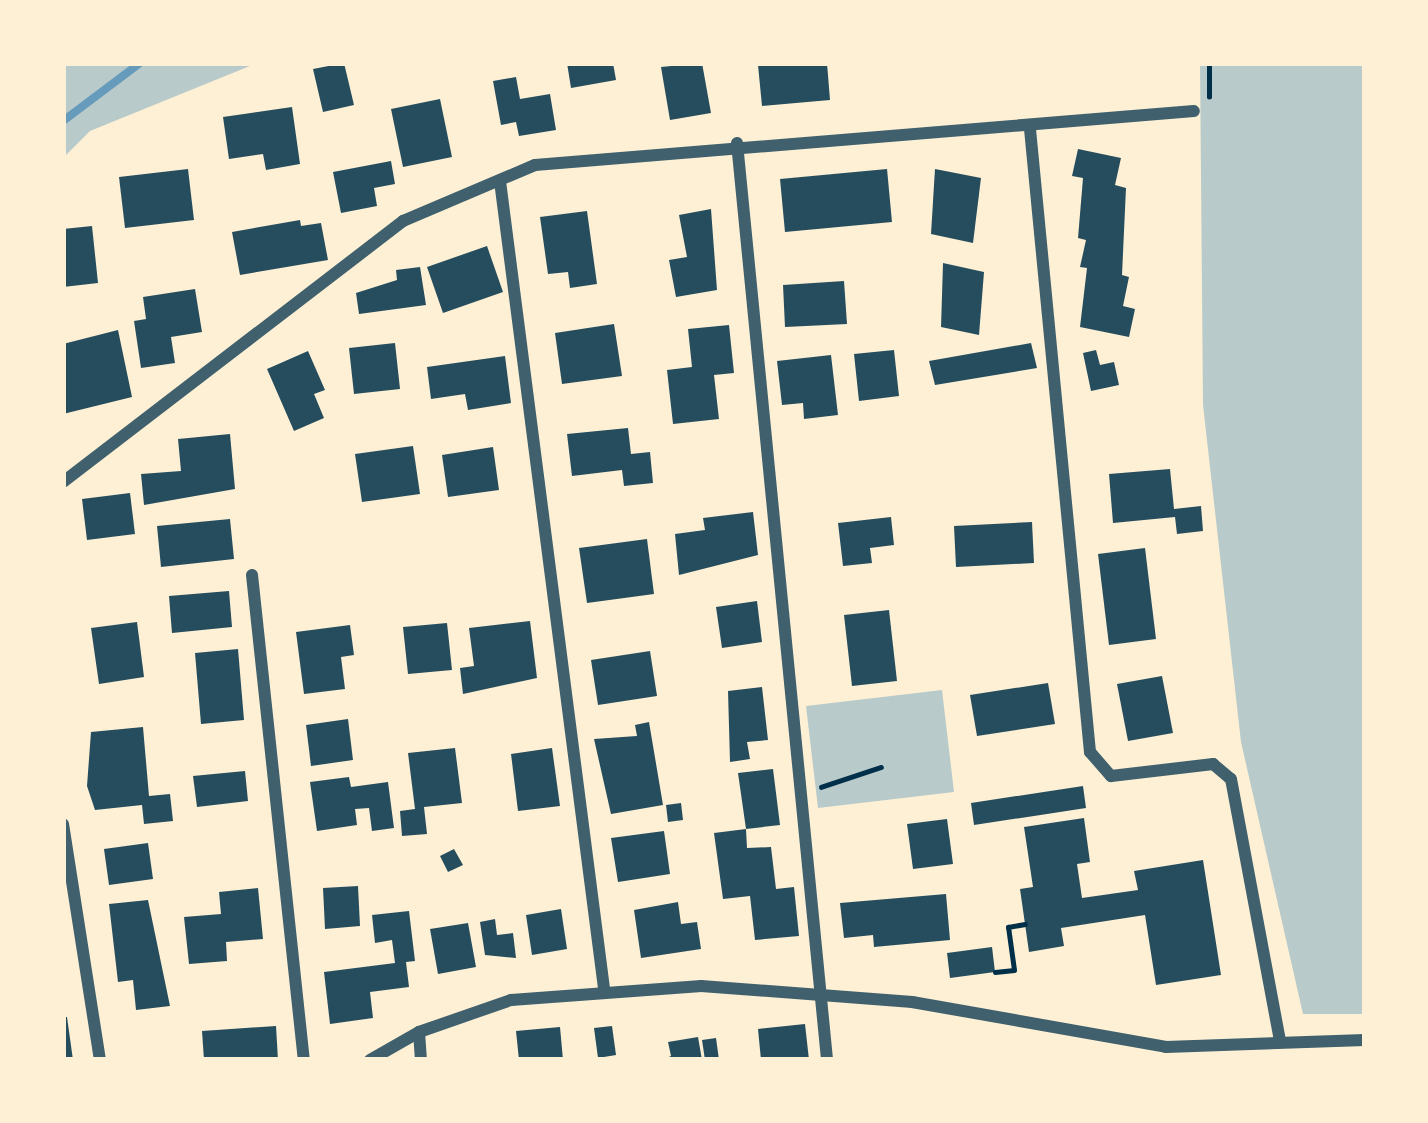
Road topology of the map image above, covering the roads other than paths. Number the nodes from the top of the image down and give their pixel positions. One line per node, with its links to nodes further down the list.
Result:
1 (1194, 111): 2 (street)
2 (1030, 129): 3 (street); 12 (street)
3 (737, 143): 4 (street); 9 (street)
4 (500, 181): 5 (street); 8 (street)
5 (63, 482)
6 (252, 575): 15 (street)
7 (63, 824): 14 (street)
8 (604, 988): 9 (street); 10 (street)
9 (821, 992): 12 (street); 18 (street)
10 (419, 1032): 16 (street); 17 (street)
11 (1365, 1040): 13 (street)
12 (1280, 1042): 13 (street)
13 (1336, 1042): 19 (street)
14 (100, 1060)
15 (304, 1060)
16 (370, 1060)
17 (421, 1060)
18 (827, 1060)
19 (1339, 1060)

